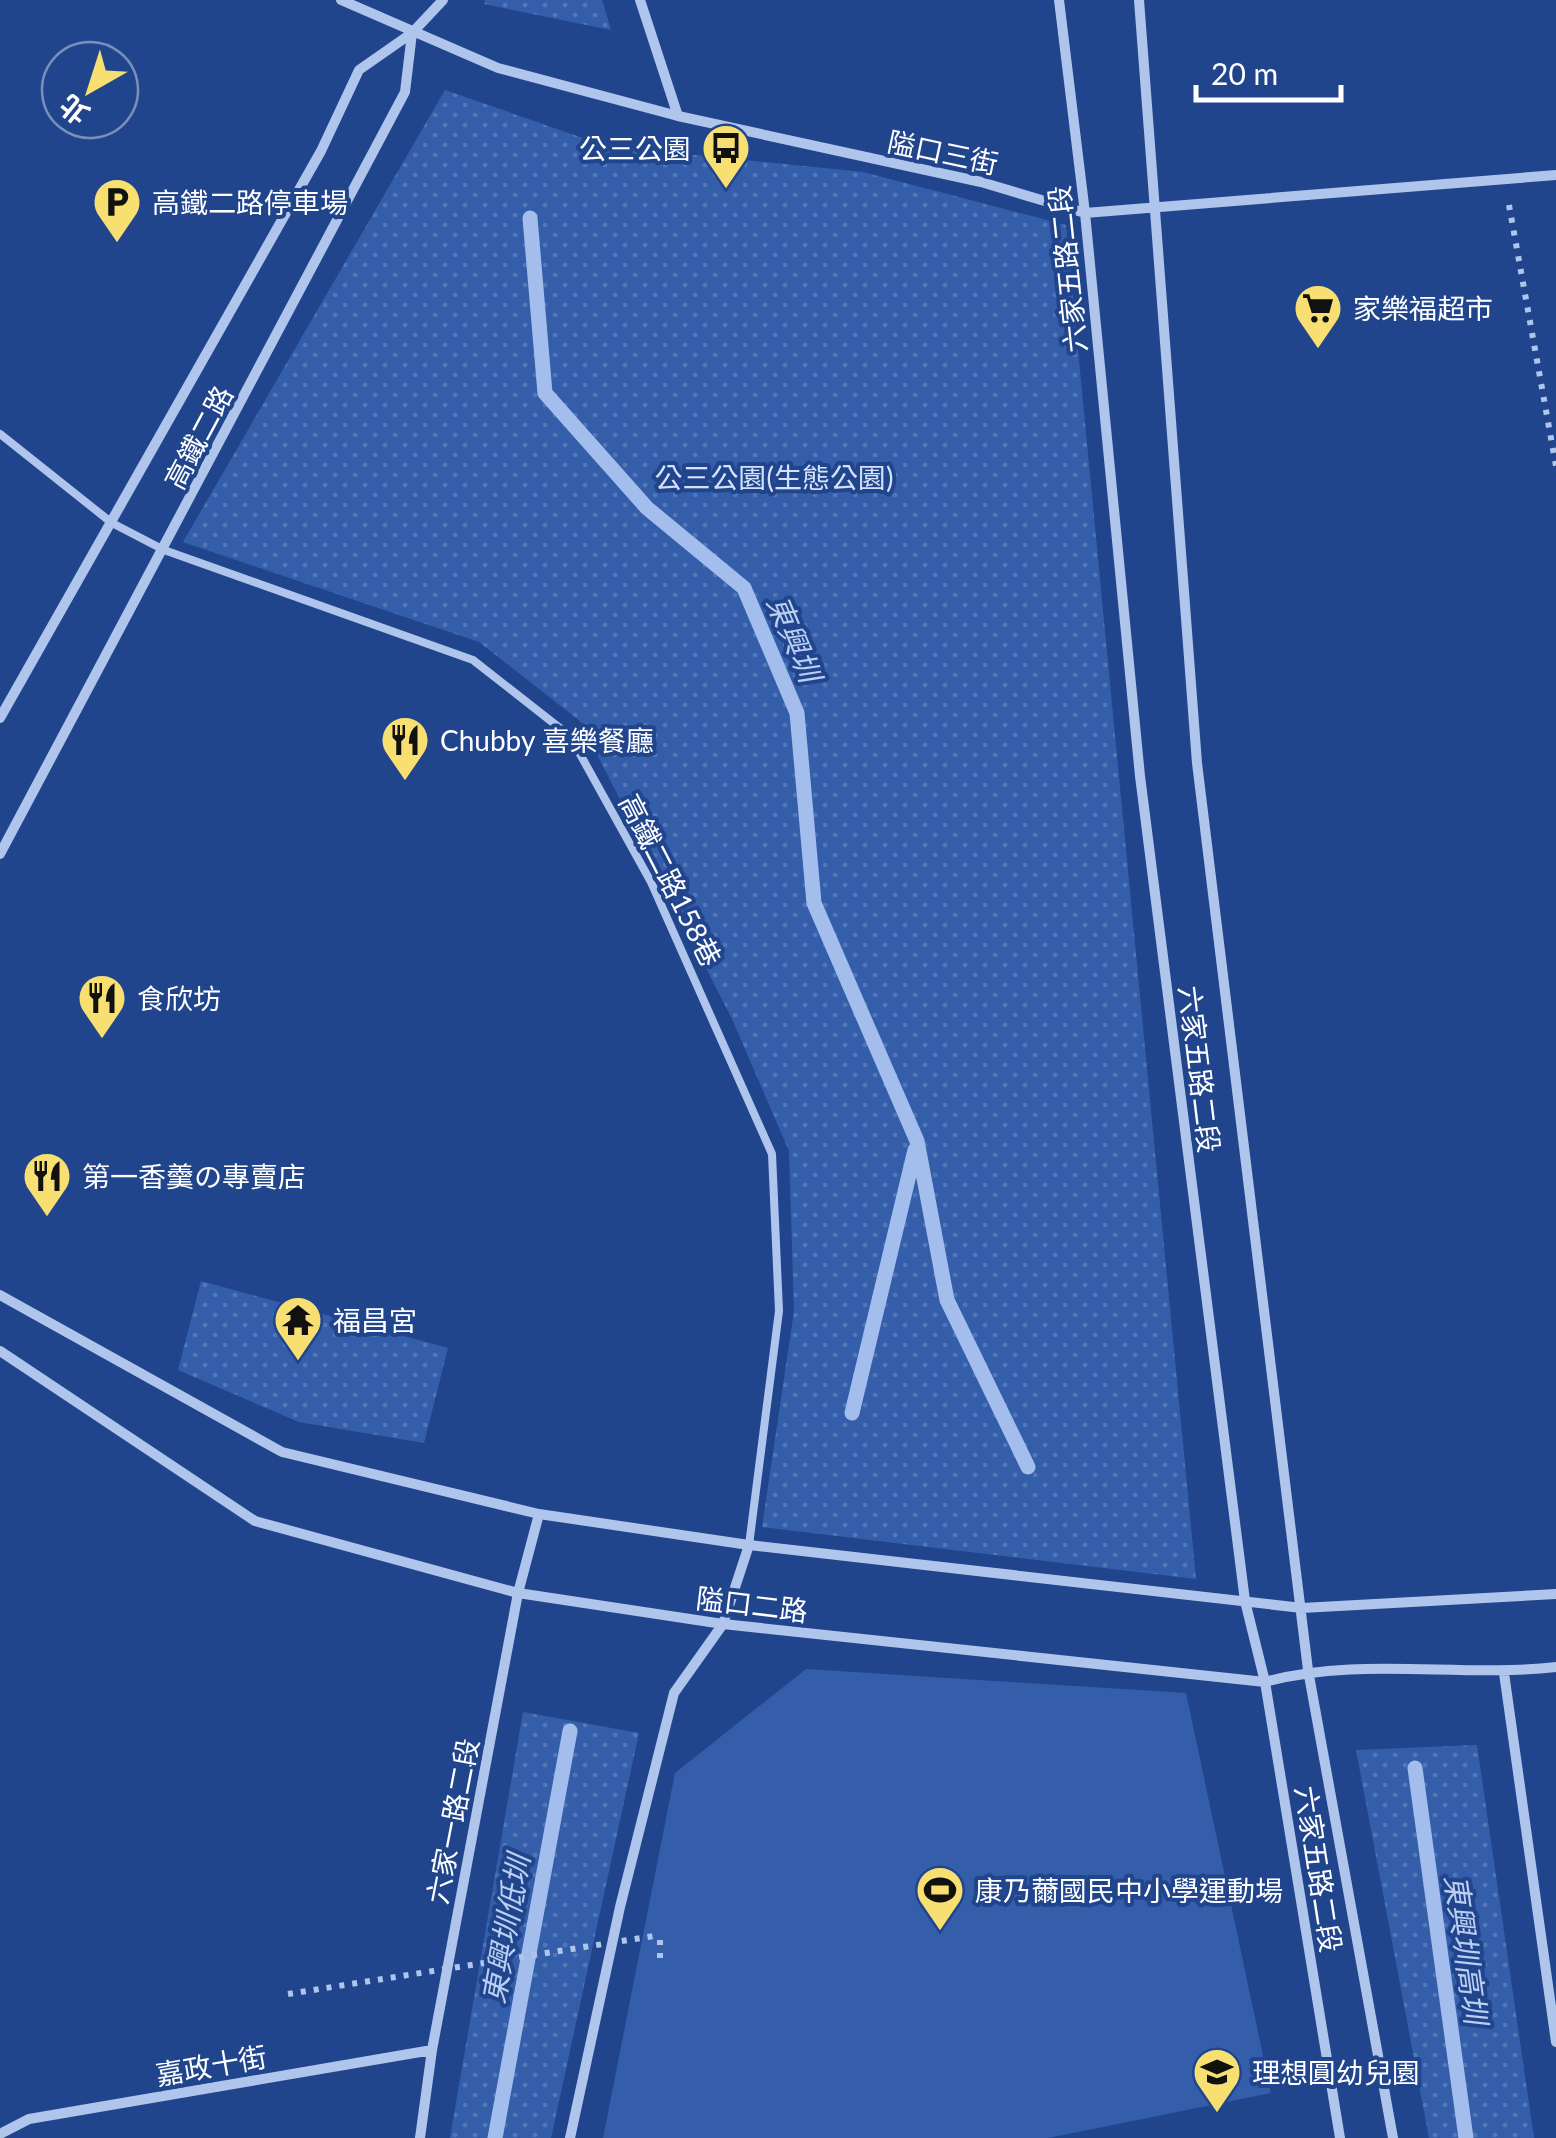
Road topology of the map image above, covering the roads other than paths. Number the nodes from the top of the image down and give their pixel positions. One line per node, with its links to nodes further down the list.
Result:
1 (341, 0): 6 (street, 隘口三街)
2 (443, 0): 6 (street, 高鐵二路)
3 (640, 0): 7 (street)
4 (1059, 0): 10 (street, 六家五路二段)
5 (1139, 0): 9 (street, 六家五路二段)
6 (412, 33): 7 (street, 隘口三街); 12 (street, 高鐵二路); 13 (street, 高鐵二路)
7 (678, 116): 10 (street, 隘口三街)
8 (1556, 175): 9 (street, 隘口三街)
9 (1158, 205): 10 (street, 隘口三街); 23 (street, 六家五路二段)
10 (1085, 213): 22 (street, 六家五路二段)
11 (0, 434): 12 (lane, 高鐵二路158巷)
12 (112, 523): 13 (lane, 高鐵二路158巷); 14 (street, 高鐵二路)
13 (164, 550): 15 (street, 高鐵二路); 19 (lane, 高鐵二路158巷)
14 (0, 718)
15 (0, 854)
16 (0, 1296): 18 (street, 隘口二路)
17 (0, 1351): 20 (street, 隘口二路)
18 (539, 1514): 19 (street, 隘口二路); 20 (street, 六家一路二段)
19 (749, 1545): 22 (street, 隘口二路); 24 (street)
20 (518, 1593): 24 (street, 隘口二路); 30 (street, 六家一路二段)
21 (1556, 1594): 23 (street, 隘口二路)
22 (1245, 1602): 23 (street, 隘口二路); 28 (street, 六家五路二段)
23 (1302, 1608): 26 (street, 六家五路二段)
24 (723, 1624): 28 (street, 隘口二路); 33 (street)
25 (1556, 1667): 27 (street, 隘口二路)
26 (1308, 1670): 27 (street, 隘口二路); 28 (street, 隘口二路); 35 (street, 六家五路二段)
27 (1504, 1673): 29 (street)
28 (1265, 1682): 34 (street, 六家五路二段)
29 (1556, 2042)
30 (432, 2050): 31 (street, 嘉政十街); 32 (street, 六家一路二段)
31 (0, 2134)
32 (420, 2138)
33 (570, 2138)
34 (1340, 2138)
35 (1393, 2138)

